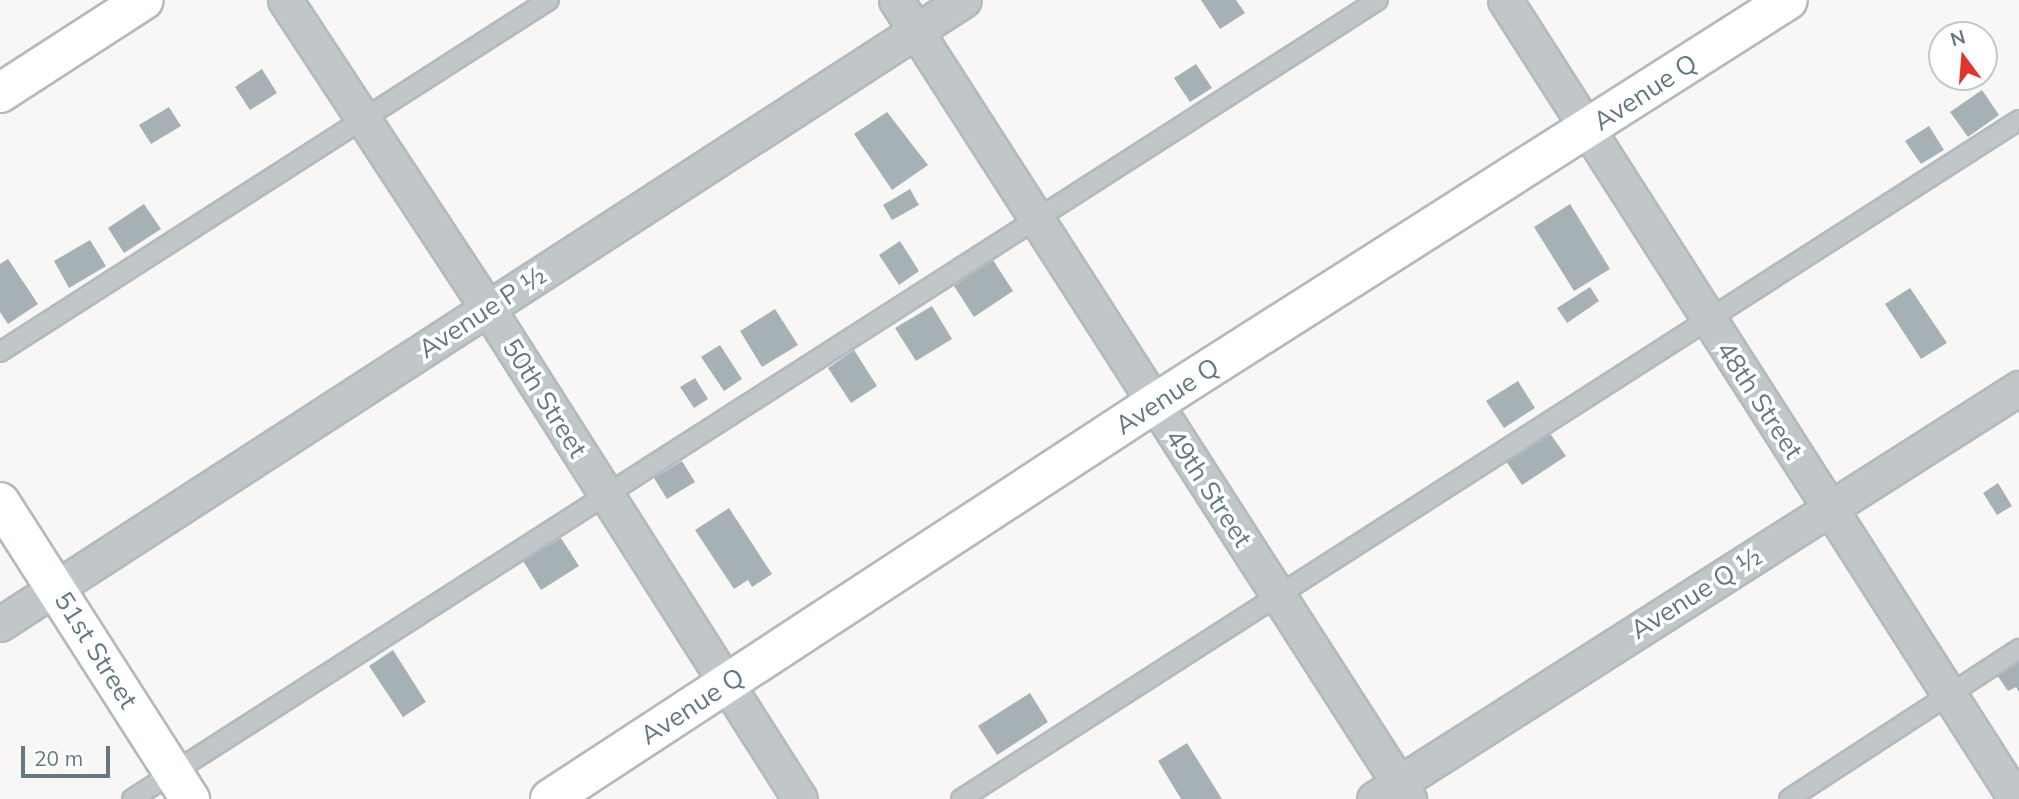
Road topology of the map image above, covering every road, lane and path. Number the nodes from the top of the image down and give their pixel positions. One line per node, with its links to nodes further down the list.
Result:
1 (144, 0): 10 (street)
2 (285, 0): 11 (street, 50th Street)
3 (549, 0): 11 (lane)
4 (896, 0): 9 (street, 49th Street)
5 (964, 0): 9 (street, Avenue P ½)
6 (1378, 0): 14 (lane)
7 (1505, 0): 13 (street, 48th Street)
8 (1788, 0): 13 (street, Avenue Q)
9 (917, 33): 14 (street, 49th Street); 15 (street, Avenue P ½)
10 (0, 93)
11 (362, 120): 15 (street, 50th Street); 17 (lane)
12 (2019, 120): 16 (lane)
13 (1588, 129): 16 (street, 48th Street); 19 (street, Avenue Q)
14 (1036, 219): 19 (street, 49th Street); 20 (lane)
15 (487, 307): 20 (street, 50th Street); 23 (street, Avenue P ½)
16 (1708, 318): 22 (street, 48th Street); 24 (lane)
17 (0, 352)
18 (2019, 388): 22 (street, Avenue Q ½)
19 (1155, 403): 24 (street, 49th Street); 27 (street, Avenue Q)
20 (606, 495): 27 (street, 50th Street); 29 (lane)
21 (0, 502): 23 (street, 51st Street)
22 (1830, 509): 28 (street, 48th Street); 30 (street, Avenue Q ½)
23 (57, 588): 25 (street, Avenue P ½); 29 (street, 51st Street)
24 (1277, 594): 30 (street, 49th Street); 34 (lane)
25 (0, 624)
26 (2019, 649): 28 (lane)
27 (726, 684): 32 (street, Avenue Q); 33 (street, 50th Street)
28 (1949, 694): 35 (lane); 36 (street, 48th Street)
29 (182, 786): 31 (lane)
30 (1394, 794)
31 (132, 799)
32 (550, 799)
33 (800, 799)
34 (961, 799)
35 (1789, 799)
36 (2016, 799)

